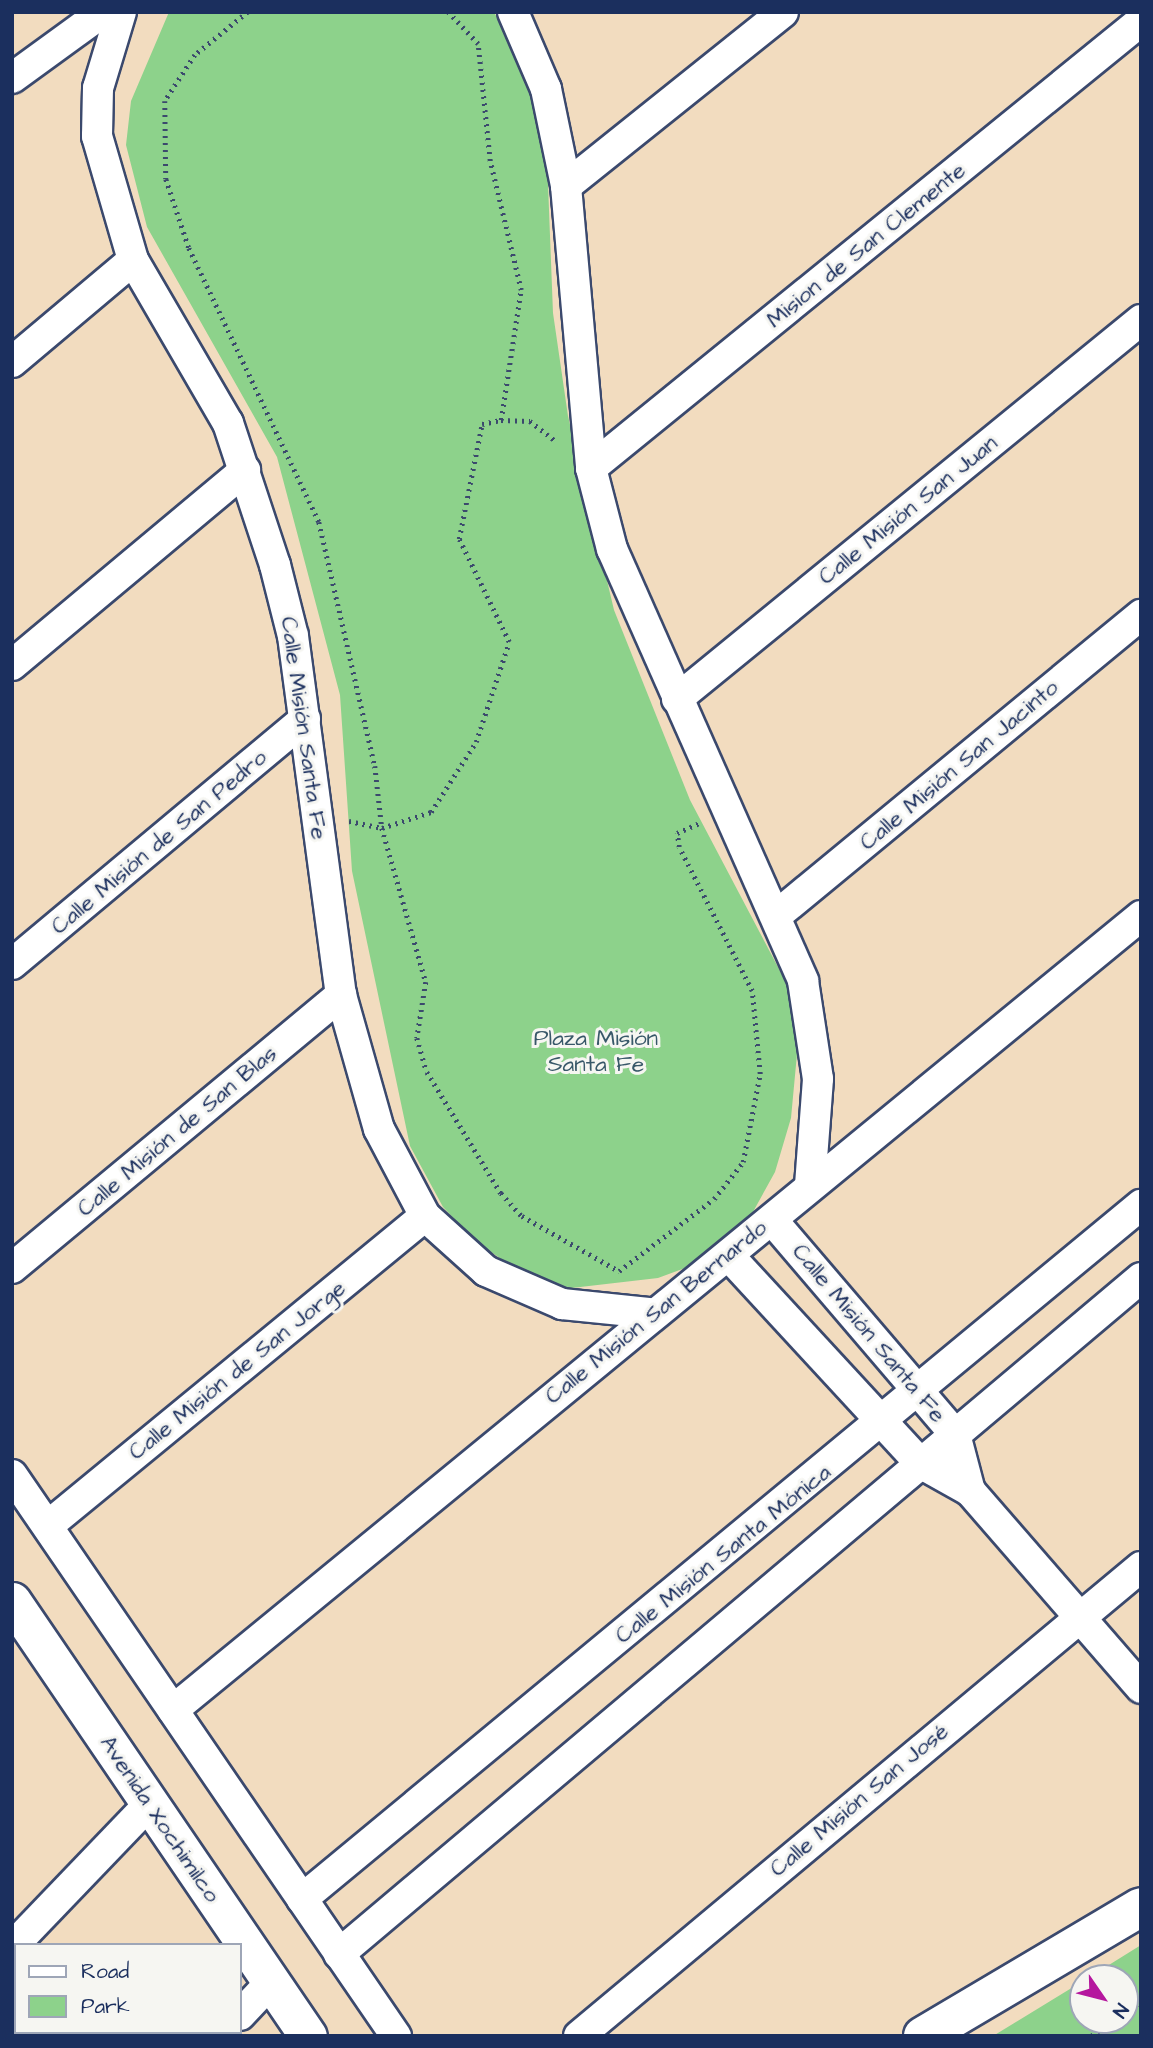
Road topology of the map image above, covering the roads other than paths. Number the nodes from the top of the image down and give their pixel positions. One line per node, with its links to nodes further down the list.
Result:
1 (103, 12): 6 (street)
2 (121, 12): 8 (street, Calle Misión Santa Fe)
3 (513, 12): 7 (street)
4 (783, 12): 7 (street)
5 (1141, 21): 11 (street, Mision de San Clemente)
6 (12, 78)
7 (566, 186): 11 (street)
8 (133, 260): 10 (street); 12 (street, Calle Misión Santa Fe)
9 (1141, 320): 15 (street, Calle Misión San Juan)
10 (12, 362)
11 (591, 468): 15 (street)
12 (245, 470): 14 (street); 16 (street, Calle Misión Santa Fe)
13 (1141, 615): 17 (street, Calle Misión San Jacinto)
14 (12, 665)
15 (677, 699): 17 (street)
16 (306, 719): 19 (street, Calle Misión de San Pedro); 20 (street, Calle Misión Santa Fe)
17 (777, 915): 21 (street)
18 (1141, 916): 21 (street, Calle Misión San Bernardo)
19 (12, 964)
20 (341, 995): 23 (street, Calle Misión Santa Fe); 26 (street, Calle Misión de San Blas)
21 (810, 1186): 24 (street, Calle Misión San Bernardo)
22 (1141, 1205): 29 (street, Calle Misión Santa Mónica)
23 (425, 1216): 28 (street, Calle Misión Santa Fe); 35 (street, Calle Misión de San Jorge)
24 (772, 1220): 25 (street, Calle Misión San Bernardo); 29 (street, Calle Misión Santa Fe)
25 (729, 1256): 28 (street, Calle Misión San Bernardo); 30 (street, Calle Misión Santa Fe)
26 (12, 1268)
27 (1141, 1278): 31 (street)
28 (649, 1313): 40 (street, Calle Misión San Bernardo)
29 (920, 1390): 30 (street, Calle Misión Santa Mónica); 31 (street, Calle Misión Santa Fe)
30 (882, 1423): 32 (street, Calle Misión Santa Fe); 42 (street, Calle Misión Santa Mónica)
31 (955, 1434): 32 (street); 34 (street, Calle Misión Santa Fe)
32 (920, 1463): 34 (street, Calle Misión Santa Fe); 46 (street)
33 (12, 1475): 35 (street)
34 (970, 1491): 38 (street, Calle Misión Santa Fe)
35 (50, 1524): 40 (street)
36 (1141, 1567): 38 (street, Calle Misión San José)
37 (15, 1612): 41 (street, Avenida Xochimilco)
38 (1075, 1618): 39 (street, Calle Misión Santa Fe); 51 (street, Calle Misión San José)
39 (1141, 1688)
40 (173, 1710): 42 (street)
41 (150, 1803): 45 (street); 47 (street, Avenida Xochimilco)
42 (302, 1899): 46 (street)
43 (1141, 1906): 44 (main road)
44 (1091, 1932): 52 (main road); 53 (main road)
45 (16, 1943)
46 (339, 1954): 50 (street)
47 (271, 1982): 48 (street); 49 (street, Avenida Xochimilco)
48 (242, 2013)
49 (309, 2036)
50 (396, 2036)
51 (579, 2036)
52 (923, 2036)
53 (960, 2036)

